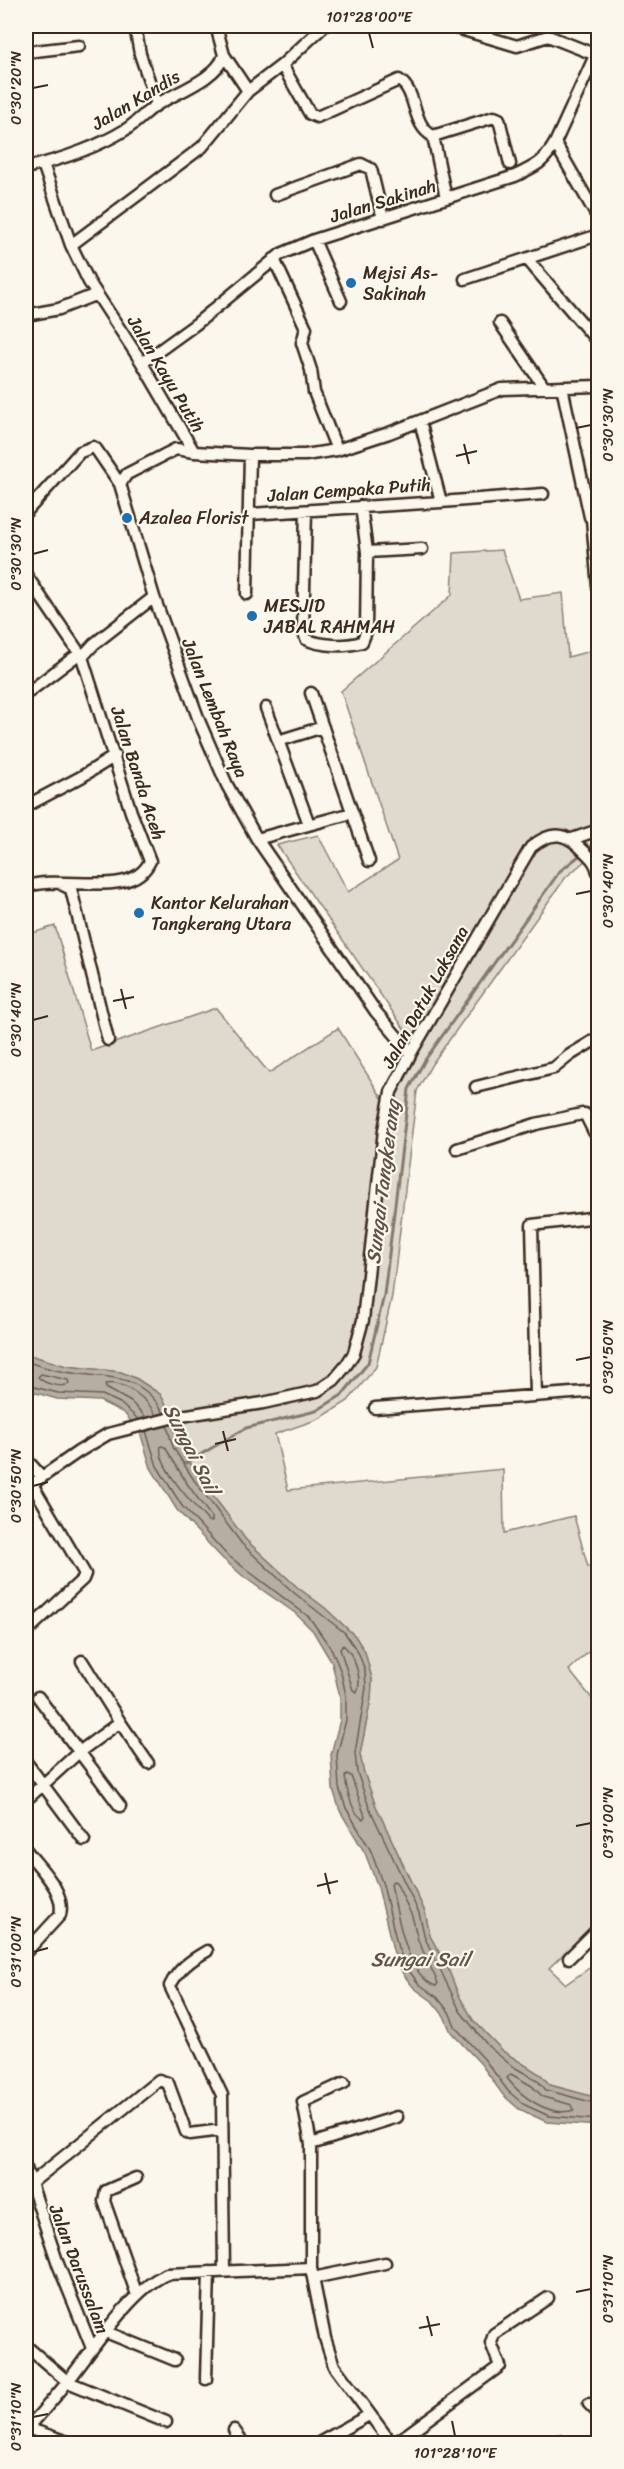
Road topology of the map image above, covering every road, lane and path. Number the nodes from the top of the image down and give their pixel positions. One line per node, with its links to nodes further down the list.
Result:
1 (135, 26): 11 (street)
2 (216, 26): 8 (street)
3 (324, 26): 9 (street)
4 (450, 26): 7 (street)
5 (79, 46): 6 (street)
6 (26, 52)
7 (597, 52): 13 (street, Jalan Sakinah)
8 (224, 55): 10 (street); 11 (street, Jalan Kandis)
9 (282, 65): 10 (street); 12 (street)
10 (248, 91): 24 (street)
11 (157, 104): 14 (street, Jalan Kandis)
12 (433, 136): 15 (street); 18 (street)
13 (555, 143): 18 (street, Jalan Sakinah); 19 (street)
14 (43, 164): 16 (street, Jalan Kandis); 24 (street, Jalan Kayu Putih)
15 (510, 164)
16 (26, 168)
17 (275, 195): 21 (street)
18 (446, 198): 21 (street, Jalan Sakinah)
19 (594, 199): 20 (street)
20 (598, 218)
21 (383, 219): 23 (street, Jalan Sakinah)
22 (598, 235): 26 (street)
23 (314, 240): 25 (street, Jalan Sakinah); 29 (street)
24 (71, 245): 28 (street, Jalan Kayu Putih)
25 (273, 259): 33 (street, Jalan Sakinah); 38 (street)
26 (527, 259): 27 (street); 32 (street)
27 (465, 279)
28 (96, 294): 30 (street); 33 (street, Jalan Kayu Putih)
29 (341, 301)
30 (26, 315)
31 (500, 323): 35 (street)
32 (598, 342)
33 (141, 363): 39 (street, Jalan Kayu Putih)
34 (598, 386): 36 (street, Jalan Kayu Putih)
35 (544, 387): 36 (street, Jalan Kayu Putih); 37 (street, Jalan Kayu Putih)
36 (562, 387): 48 (street)
37 (420, 421): 38 (street, Jalan Kayu Putih); 43 (street, Jalan Cempaka Putih)
38 (337, 450): 40 (street, Jalan Kayu Putih)
39 (194, 452): 40 (street, Jalan Kayu Putih); 41 (street)
40 (250, 456): 47 (street)
41 (120, 484): 46 (street, Jalan Lembah Raya); 54 (street, Jalan Lembah Raya)
42 (543, 494): 43 (street)
43 (441, 502): 44 (street, Jalan Cempaka Putih)
44 (362, 506): 45 (street, Jalan Cempaka Putih); 50 (street)
45 (306, 511): 47 (street, Jalan Cempaka Putih); 50 (street)
46 (26, 512)
47 (250, 514): 53 (street)
48 (595, 520): 52 (street)
49 (422, 549): 50 (street)
50 (367, 552)
51 (26, 575): 55 (street, Jalan Banda Aceh)
52 (598, 587)
53 (247, 594)
54 (154, 597): 55 (street); 66 (street, Jalan Lembah Raya)
55 (81, 655): 57 (street); 61 (street, Jalan Banda Aceh)
56 (311, 693): 59 (street)
57 (26, 694)
58 (266, 708): 60 (street)
59 (322, 727): 60 (street); 63 (street)
60 (278, 741): 64 (street)
61 (114, 756): 62 (street); 70 (street, Jalan Banda Aceh)
62 (26, 806)
63 (352, 813): 64 (street); 68 (street)
64 (309, 824): 66 (street)
65 (598, 830): 67 (street, Jalan Datuk Laksana)
66 (257, 839): 74 (street, Jalan Lembah Raya)
67 (576, 843): 69 (street); 74 (street, Jalan Datuk Laksana)
68 (369, 861)
69 (597, 866)
70 (59, 883): 71 (street, Jalan Banda Aceh); 73 (street)
71 (26, 887)
72 (598, 1038): 75 (street)
73 (108, 1040)
74 (411, 1053): 83 (street, Jalan Datuk Laksana)
75 (476, 1086)
76 (598, 1135): 77 (street)
77 (458, 1149)
78 (598, 1217): 80 (street)
79 (598, 1391): 80 (street)
80 (536, 1395): 81 (street)
81 (375, 1408)
82 (26, 1459): 83 (street)
83 (42, 1476): 84 (street, Jalan Datuk Laksana)
84 (29, 1486): 85 (street)
85 (26, 1632)
86 (82, 1661): 88 (street)
87 (38, 1697): 89 (street)
88 (120, 1722): 89 (street); 91 (street)
89 (79, 1752): 92 (street); 94 (street)
90 (26, 1762): 92 (street)
91 (148, 1763)
92 (43, 1785): 93 (street); 95 (street)
93 (26, 1800)
94 (120, 1806)
95 (84, 1840)
96 (26, 1850): 99 (street)
97 (598, 1929): 100 (street)
98 (207, 1951): 103 (street)
99 (26, 1952)
100 (569, 1958)
101 (344, 2083): 104 (street)
102 (398, 2116): 104 (street)
103 (222, 2130): 107 (street); 110 (street)
104 (311, 2144): 111 (street)
105 (26, 2168): 107 (street, Jalan Darussalam)
106 (136, 2178): 112 (street)
107 (30, 2184): 116 (street, Jalan Darussalam)
108 (385, 2263): 111 (street)
109 (209, 2272): 110 (street); 112 (street); 118 (street)
110 (224, 2272): 111 (street)
111 (312, 2273): 122 (street)
112 (137, 2295): 114 (street)
113 (548, 2298): 129 (street)
114 (106, 2332): 116 (street); 117 (street)
115 (26, 2346): 119 (street)
116 (92, 2348): 119 (street)
117 (175, 2360)
118 (206, 2379)
119 (68, 2382): 123 (street); 124 (street)
120 (589, 2404): 121 (street)
121 (598, 2412)
122 (369, 2415): 128 (street); 129 (street)
123 (166, 2422)
124 (26, 2429): 126 (street)
125 (234, 2430): 127 (street)
126 (74, 2444)
127 (244, 2444)
128 (317, 2444)
129 (393, 2444)

